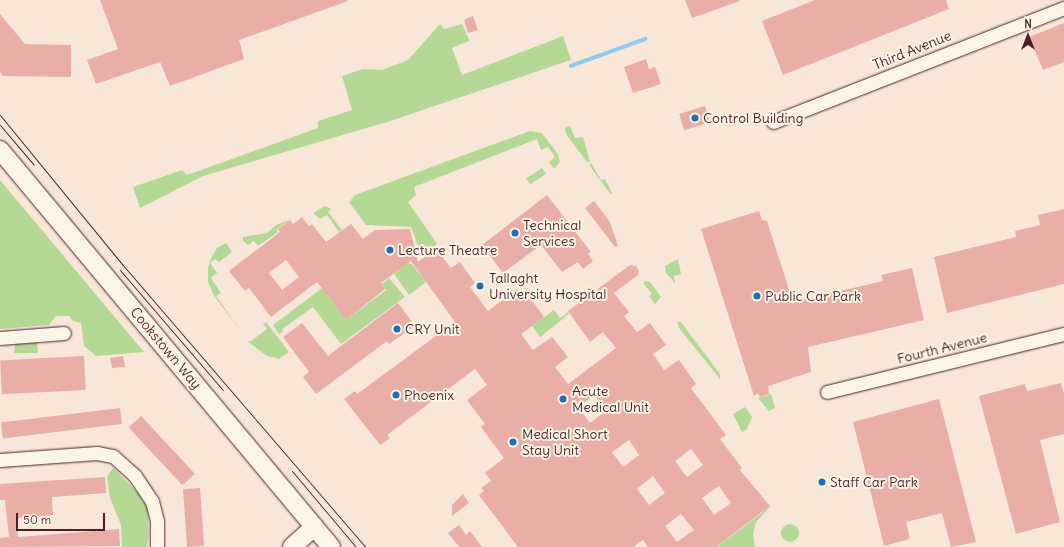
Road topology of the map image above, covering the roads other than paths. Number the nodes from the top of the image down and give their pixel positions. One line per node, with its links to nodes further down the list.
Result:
1 (1064, 8): 2 (street, Third Avenue)
2 (772, 122)
3 (0, 150): 9 (street, Cookstown Way)
4 (64, 333): 6 (street)
5 (1064, 334): 7 (street, Fourth Avenue)
6 (0, 338)
7 (827, 392)
8 (0, 460): 10 (street)
9 (314, 527): 11 (street); 12 (street, Cookstown Way)
10 (158, 547)
11 (292, 547)
12 (331, 547)

